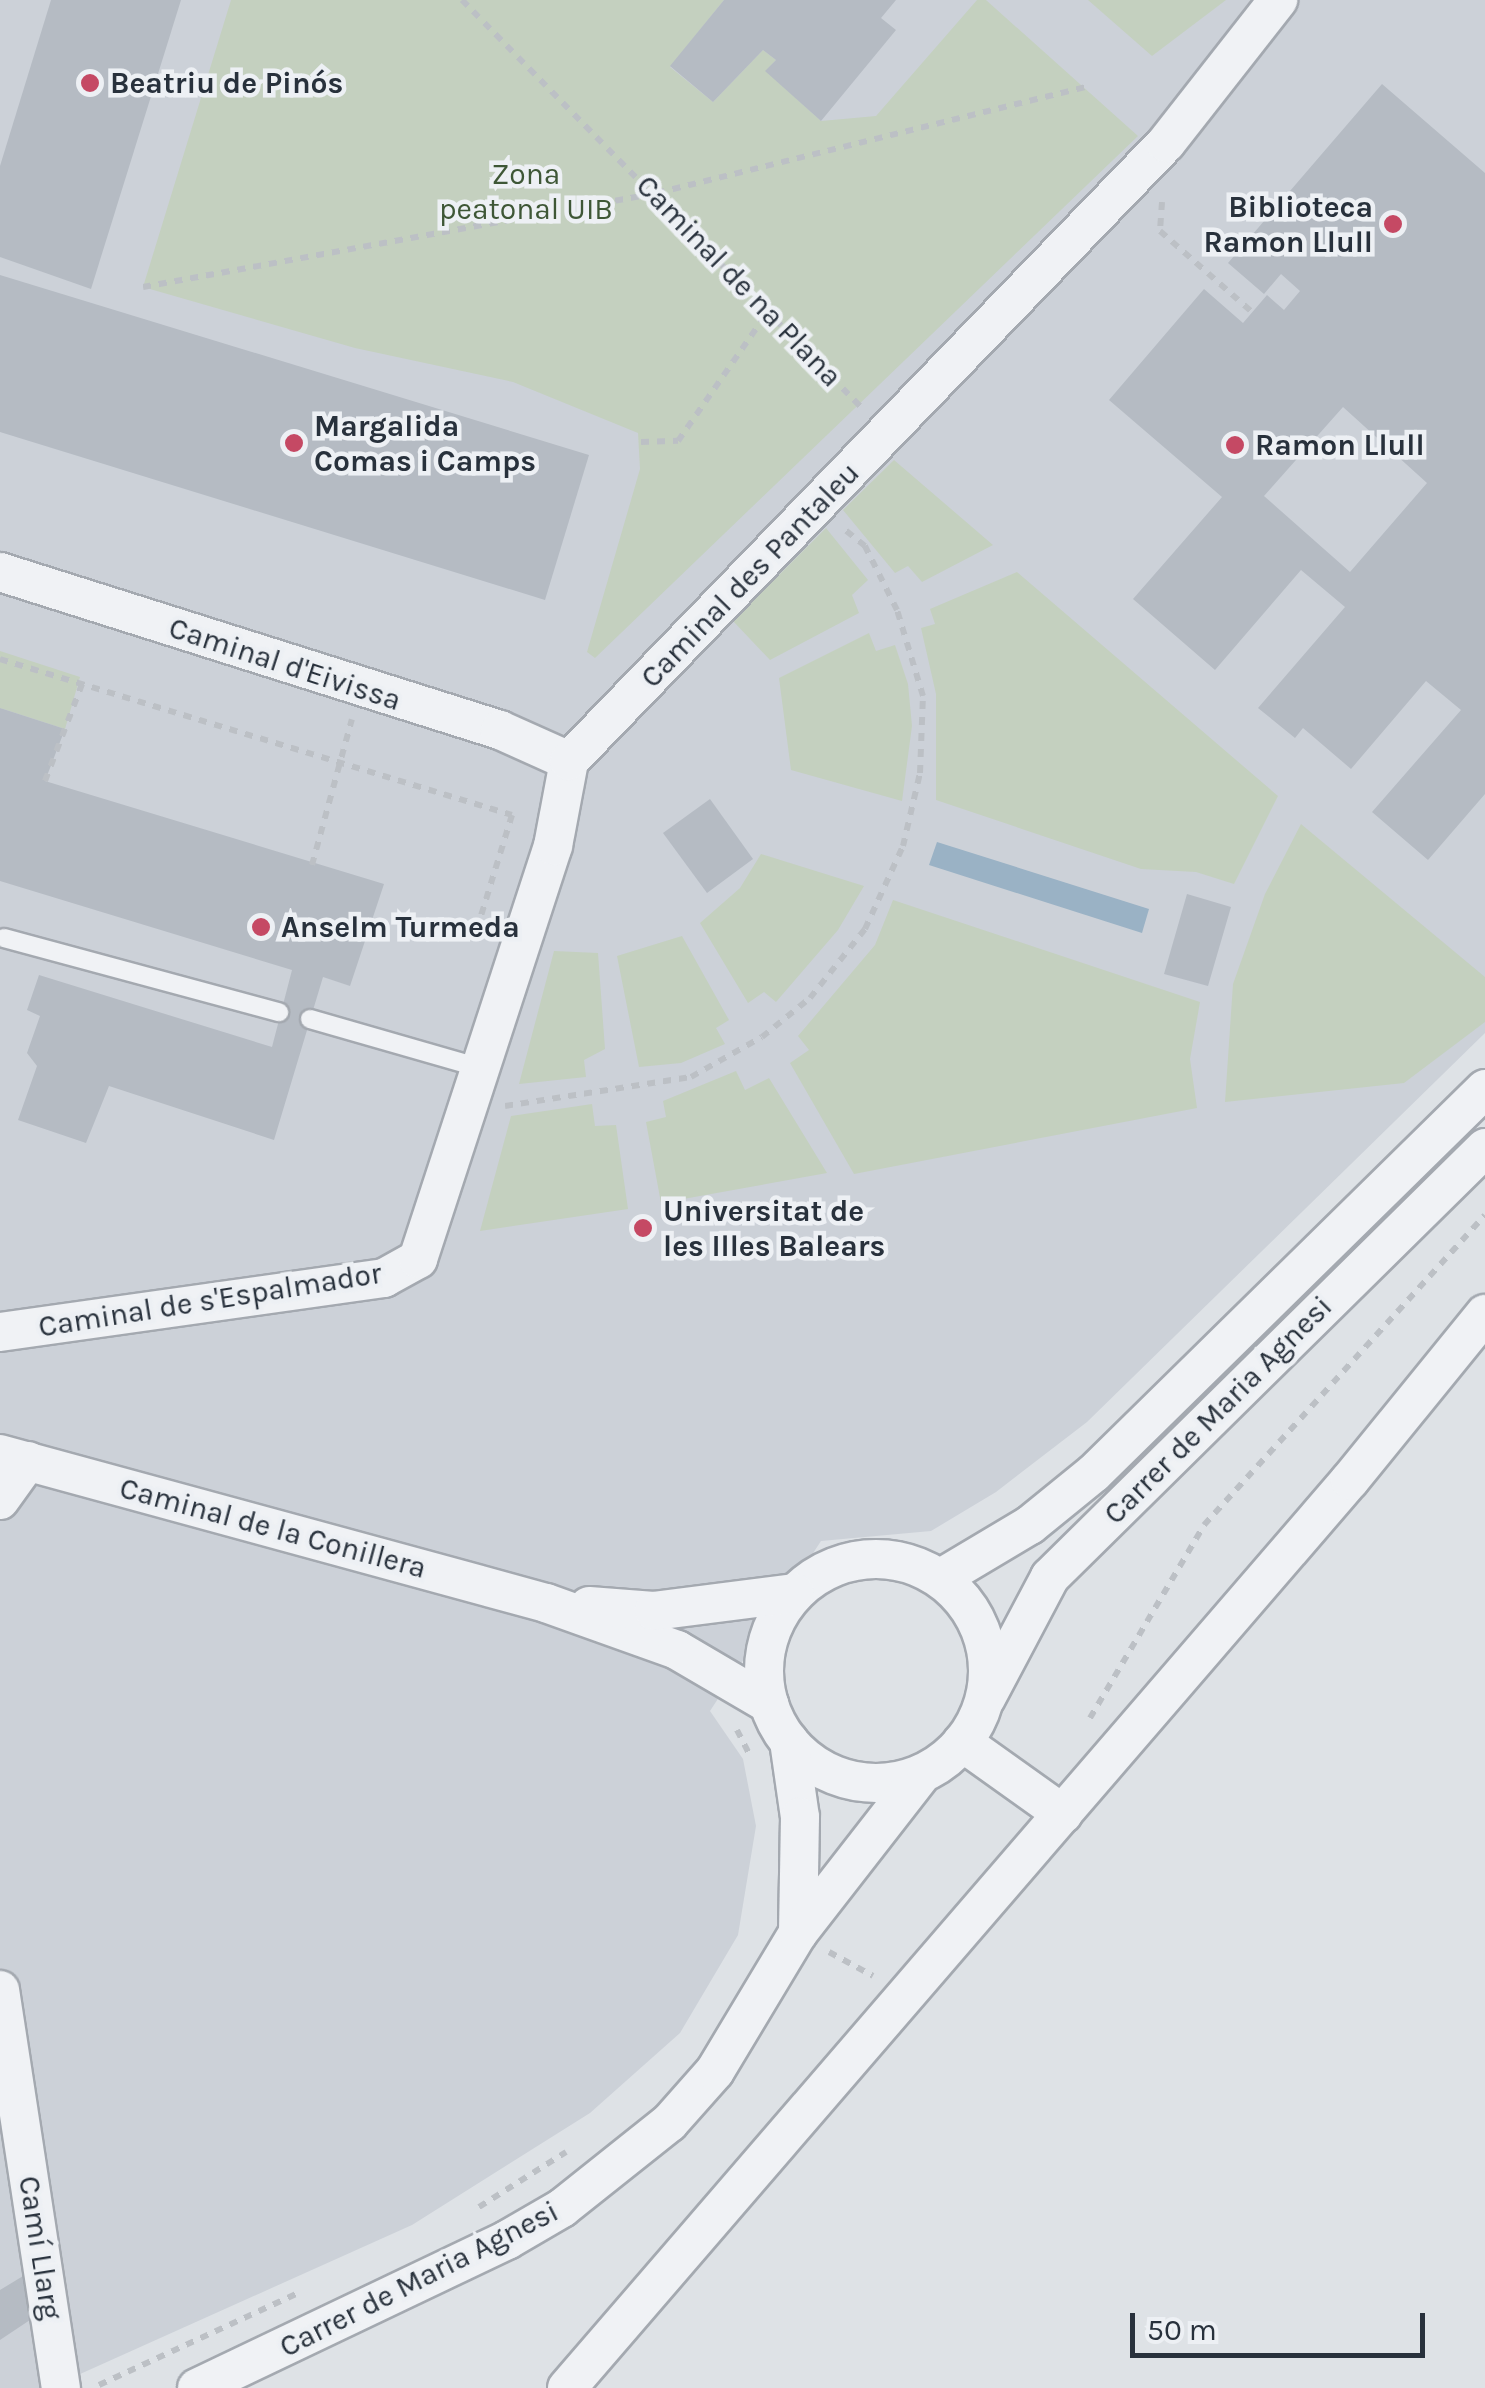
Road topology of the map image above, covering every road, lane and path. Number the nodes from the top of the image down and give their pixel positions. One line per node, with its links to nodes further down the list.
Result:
1 (462, 0): 5 (path, Caminal de na Plana)
2 (1278, 0): 4 (street, Caminal des Pantaleu)
3 (1085, 87): 5 (path)
4 (1166, 144): 7 (path); 9 (street, Caminal des Pantaleu)
5 (657, 194): 6 (path); 8 (path, Caminal de na Plana)
6 (142, 287)
7 (1252, 312)
8 (768, 314): 9 (path, Caminal de na Plana); 10 (path)
9 (888, 435): 11 (street, Caminal des Pantaleu)
10 (641, 442)
11 (816, 504): 16 (street, Caminal des Pantaleu); 26 (path)
12 (0, 572): 15 (street, Caminal d'Eivissa)
13 (0, 658): 14 (path)
14 (82, 684): 17 (path); 18 (path)
15 (359, 689): 16 (street, Caminal d'Eivissa); 17 (path)
16 (568, 761): 24 (street)
17 (340, 764): 19 (path); 20 (path)
18 (45, 781)
19 (312, 865)
20 (396, 915)
21 (4, 938): 22 (lane)
22 (279, 1012)
23 (310, 1019): 24 (lane)
24 (482, 1068): 26 (street)
25 (1485, 1089): 32 (street, Carrer de Maria Agnesi)
26 (469, 1108): 29 (street, Caminal de s'Espalmador)
27 (1485, 1148): 35 (street, Carrer de Maria Agnesi)
28 (1474, 1328): 42 (street)
29 (0, 1332)
30 (14, 1458): 31 (street); 34 (street, Caminal de la Conillera)
31 (0, 1500)
32 (940, 1578): 33 (street); 35 (street)
33 (795, 1593): 34 (street); 36 (street)
34 (546, 1603): 36 (street)
35 (986, 1698): 39 (street)
36 (769, 1704): 38 (street)
37 (733, 1725): 40 (path)
38 (788, 1742): 41 (street); 43 (street)
39 (962, 1742): 41 (street); 42 (street)
40 (756, 1772)
41 (922, 1774): 43 (street, Carrer de Maria Agnesi)
42 (1063, 1814): 47 (street)
43 (798, 1933): 46 (street, Carrer de Maria Agnesi)
44 (0, 1990): 45 (street, Camí Llarg)
45 (61, 2388)
46 (197, 2388)
47 (566, 2388)

